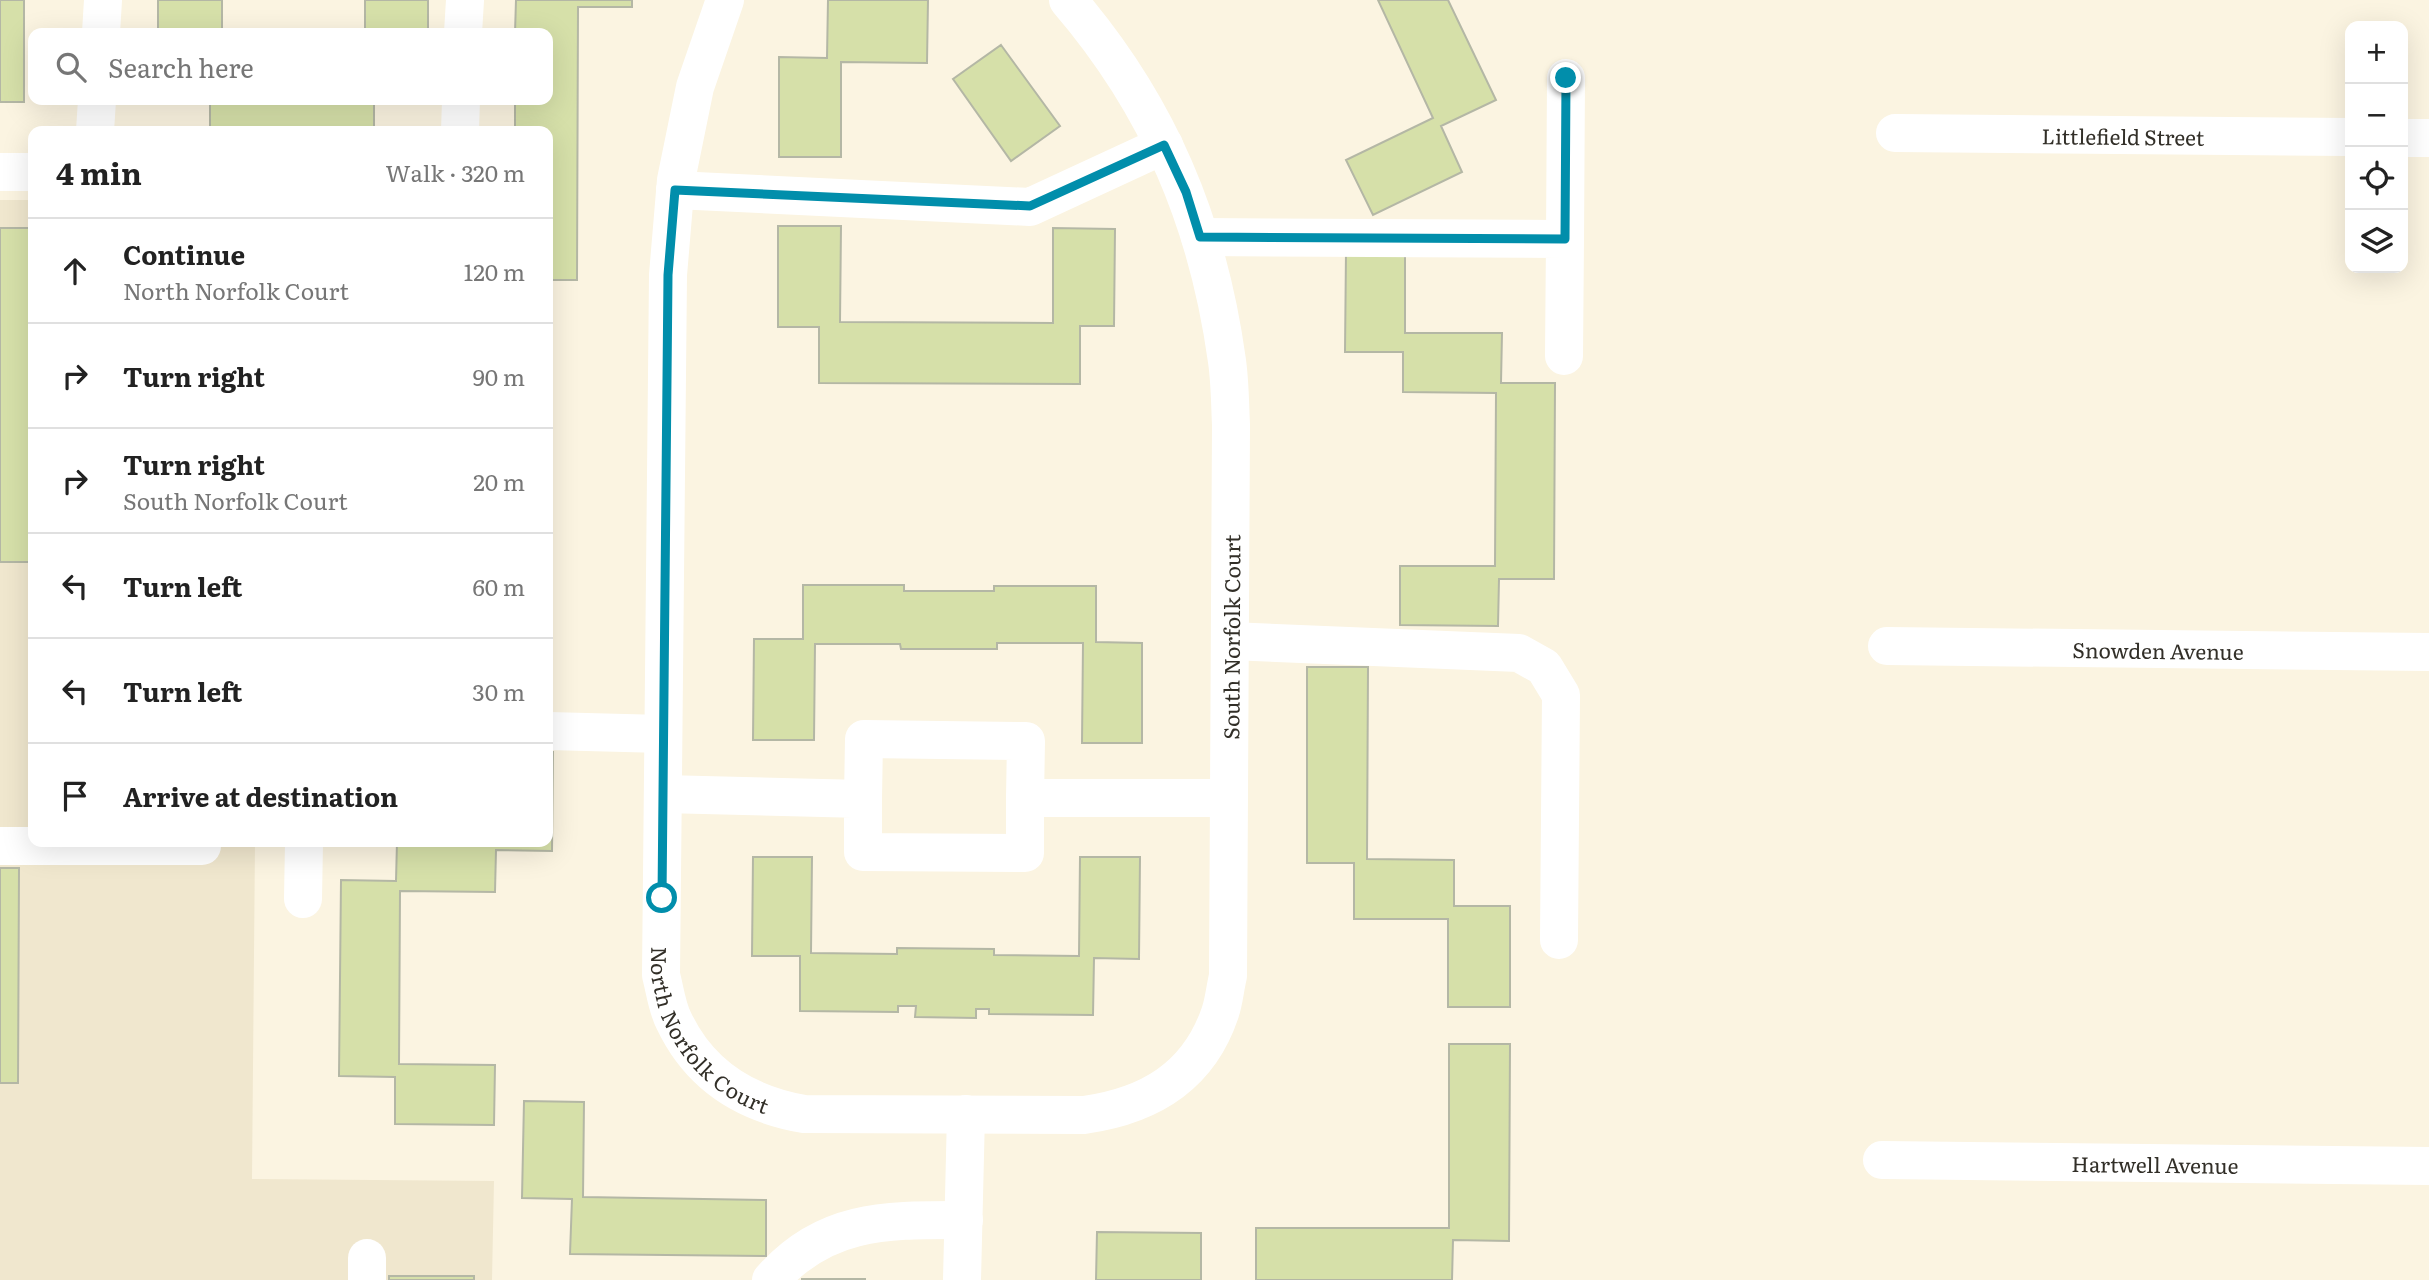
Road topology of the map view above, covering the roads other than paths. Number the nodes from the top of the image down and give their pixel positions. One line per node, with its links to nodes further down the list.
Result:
1 (103, 0): 5 (street)
2 (465, 0): 6 (street)
3 (725, 0): 19 (street, North Norfolk Court)
4 (1068, 0): 16 (street, South Norfolk Court)
5 (101, 28)
6 (463, 28)
7 (1566, 78): 21 (street)
8 (97, 105): 10 (street)
9 (461, 105): 11 (street)
10 (95, 126)
11 (460, 126)
12 (1895, 133): 13 (street, Littlefield Street)
13 (2345, 137)
14 (2408, 138): 15 (street)
15 (2429, 138)
16 (1164, 145): 19 (street); 20 (street, South Norfolk Court)
17 (28, 172): 18 (street)
18 (0, 173)
19 (675, 190): 27 (street, North Norfolk Court)
20 (1200, 237): 21 (street); 23 (street, South Norfolk Court)
21 (1565, 239): 22 (street)
22 (1564, 356)
23 (1230, 641): 31 (street, South Norfolk Court); 36 (street)
24 (1887, 646): 25 (street, Snowden Avenue)
25 (2429, 652)
26 (553, 732): 27 (street)
27 (663, 734): 28 (street, North Norfolk Court)
28 (663, 794): 30 (street); 37 (street, North Norfolk Court)
29 (1025, 798): 30 (street); 30 (street); 31 (street)
30 (863, 799)
31 (1228, 799): 37 (street, South Norfolk Court)
32 (28, 845): 33 (street)
33 (0, 846)
34 (304, 847): 35 (street)
35 (303, 900)
36 (1559, 940)
37 (966, 1114): 40 (street)
38 (1882, 1160): 39 (street, Hartwell Avenue)
39 (2429, 1166)
40 (964, 1220): 41 (street); 42 (street)
41 (771, 1280)
42 (962, 1280)

